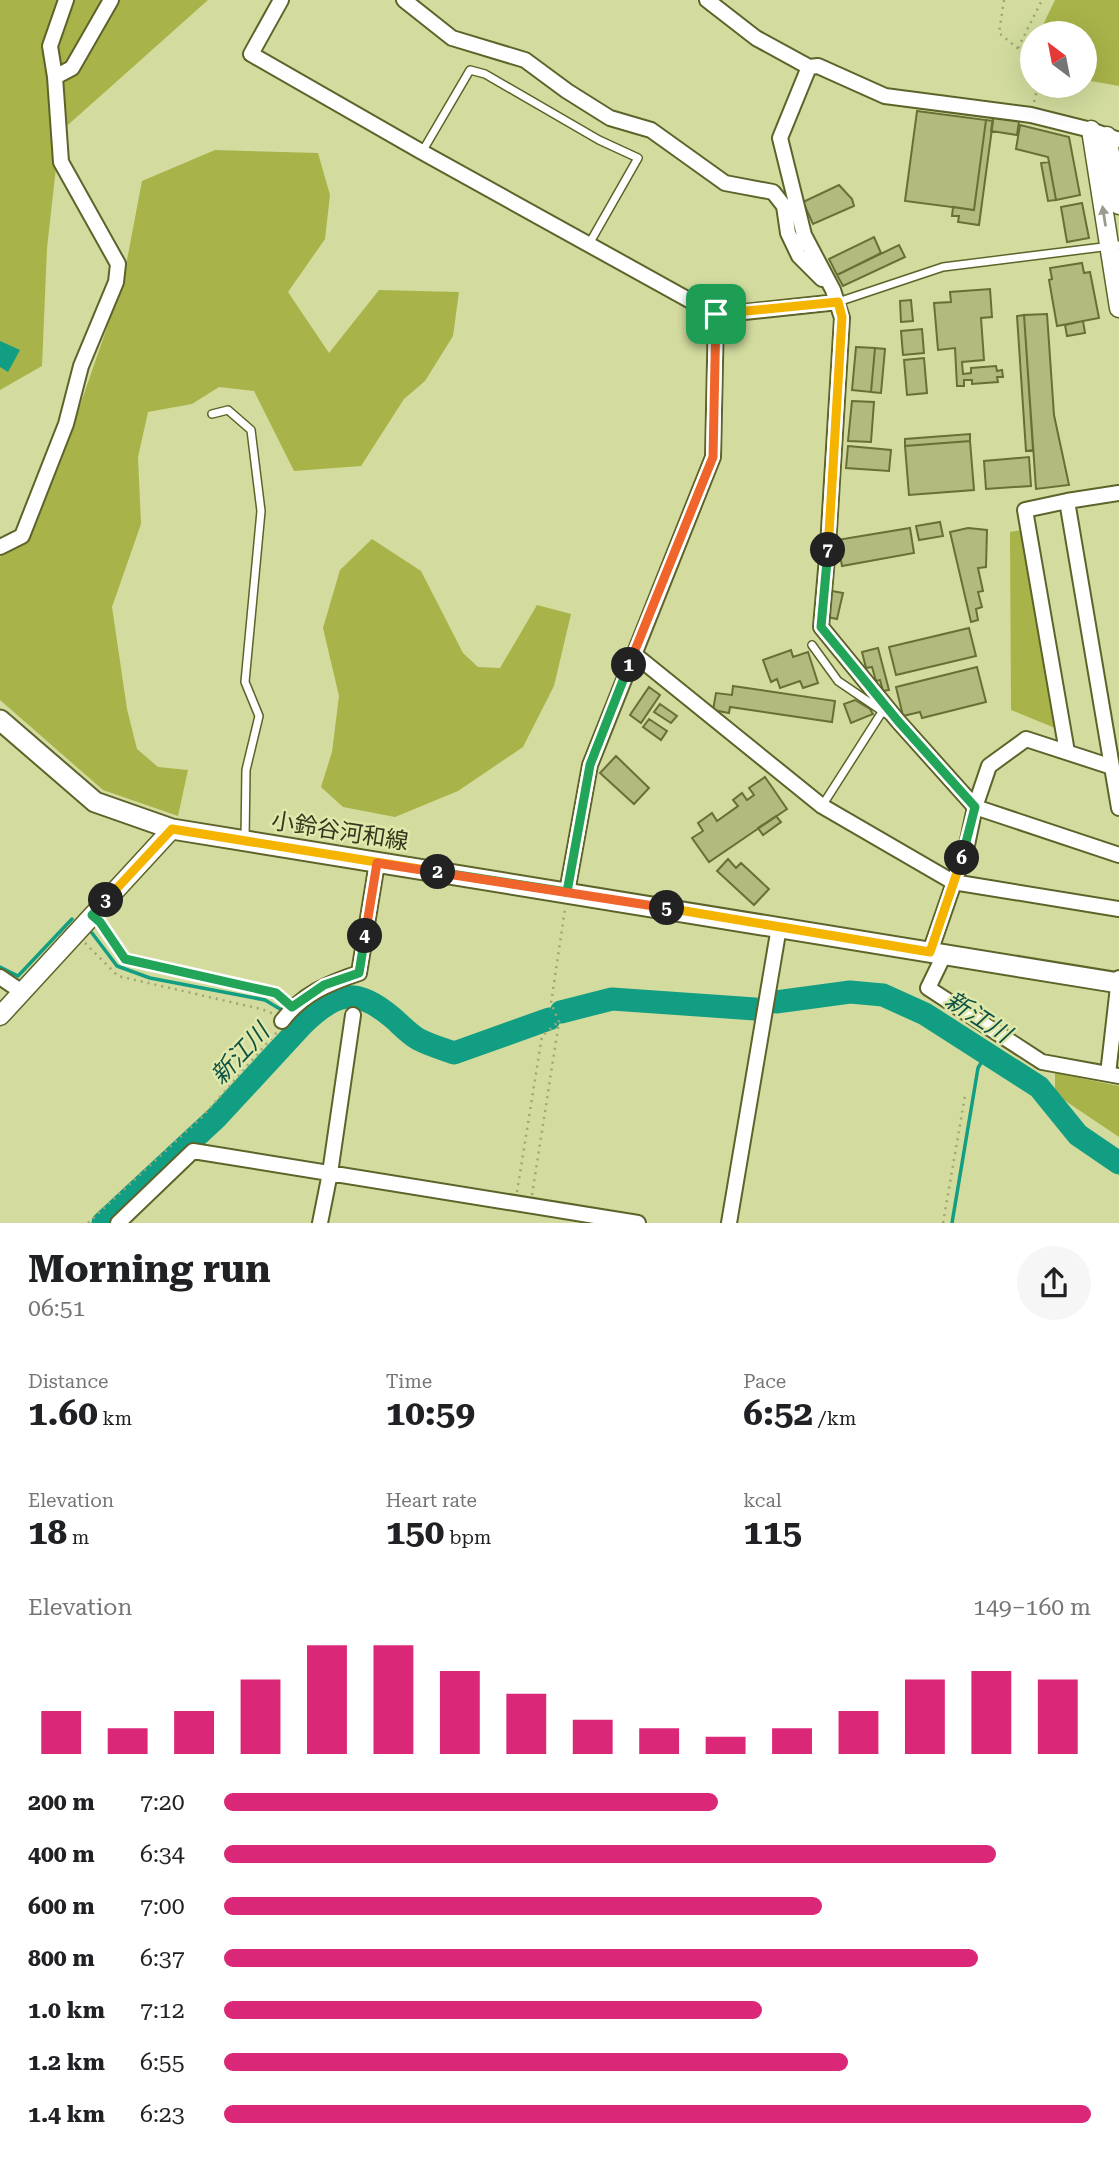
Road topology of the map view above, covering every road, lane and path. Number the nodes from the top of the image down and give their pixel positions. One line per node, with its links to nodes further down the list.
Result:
1 (66, 0): 10 (street)
2 (111, 0): 10 (street)
3 (281, 0): 14 (street)
4 (404, 0): 18 (street)
5 (707, 0): 9 (street)
6 (1004, 0): 8 (path)
7 (1042, 0): 8 (path)
8 (1018, 48)
9 (809, 67): 12 (street); 18 (street)
10 (55, 77): 24 (street)
11 (1035, 98): 12 (path)
12 (1031, 115): 13 (street)
13 (1106, 135): 15 (street); 17 (street, one-way to 13)
14 (422, 152): 16 (street); 16 (lane)
15 (1119, 205)
16 (589, 244): 20 (street)
17 (1114, 245): 18 (lane); 19 (street)
18 (835, 296): 20 (street); 29 (street)
19 (1119, 308)
20 (716, 314): 26 (street)
21 (212, 414): 36 (lane)
22 (1119, 493): 23 (street)
23 (1067, 501): 30 (street); 31 (street)
24 (0, 547)
25 (812, 645): 27 (lane)
26 (634, 654): 32 (street); 40 (street)
27 (882, 712): 29 (lane); 32 (lane)
28 (0, 720): 35 (main road, 小鈴谷河和線)
29 (898, 721): 33 (street)
30 (1067, 752): 31 (street); 33 (street)
31 (1112, 767): 34 (street)
32 (822, 806): 39 (street)
33 (975, 807): 37 (street); 39 (street)
34 (1119, 808)
35 (172, 829): 36 (main road, 小鈴谷河和線); 42 (street)
36 (245, 841): 38 (main road, 小鈴谷河和線)
37 (1119, 855)
38 (377, 863): 40 (main road, 小鈴谷河和線); 49 (street)
39 (953, 882): 41 (street); 45 (street)
40 (567, 892): 43 (main road, 小鈴谷河和線); 53 (path)
41 (1119, 909)
42 (92, 915): 44 (street); 49 (path)
43 (779, 927): 45 (main road, 小鈴谷河和線); 63 (street)
44 (76, 933): 48 (street); 52 (path)
45 (937, 953): 47 (main road, 小鈴谷河和線); 54 (street)
46 (0, 977): 48 (street)
47 (1119, 981): 54 (street)
48 (22, 992): 51 (street)
49 (292, 1007): 52 (street)
50 (353, 1015): 56 (street)
51 (0, 1016)
52 (282, 1021): 59 (path)
53 (559, 1022): 57 (path); 58 (path)
54 (1114, 1075)
55 (965, 1096): 64 (path)
56 (330, 1173): 57 (street); 60 (street); 61 (street)
57 (515, 1203): 58 (street)
58 (530, 1205): 62 (street)
59 (88, 1223)
60 (118, 1223)
61 (320, 1223)
62 (638, 1223)
63 (729, 1223)
64 (943, 1223)

